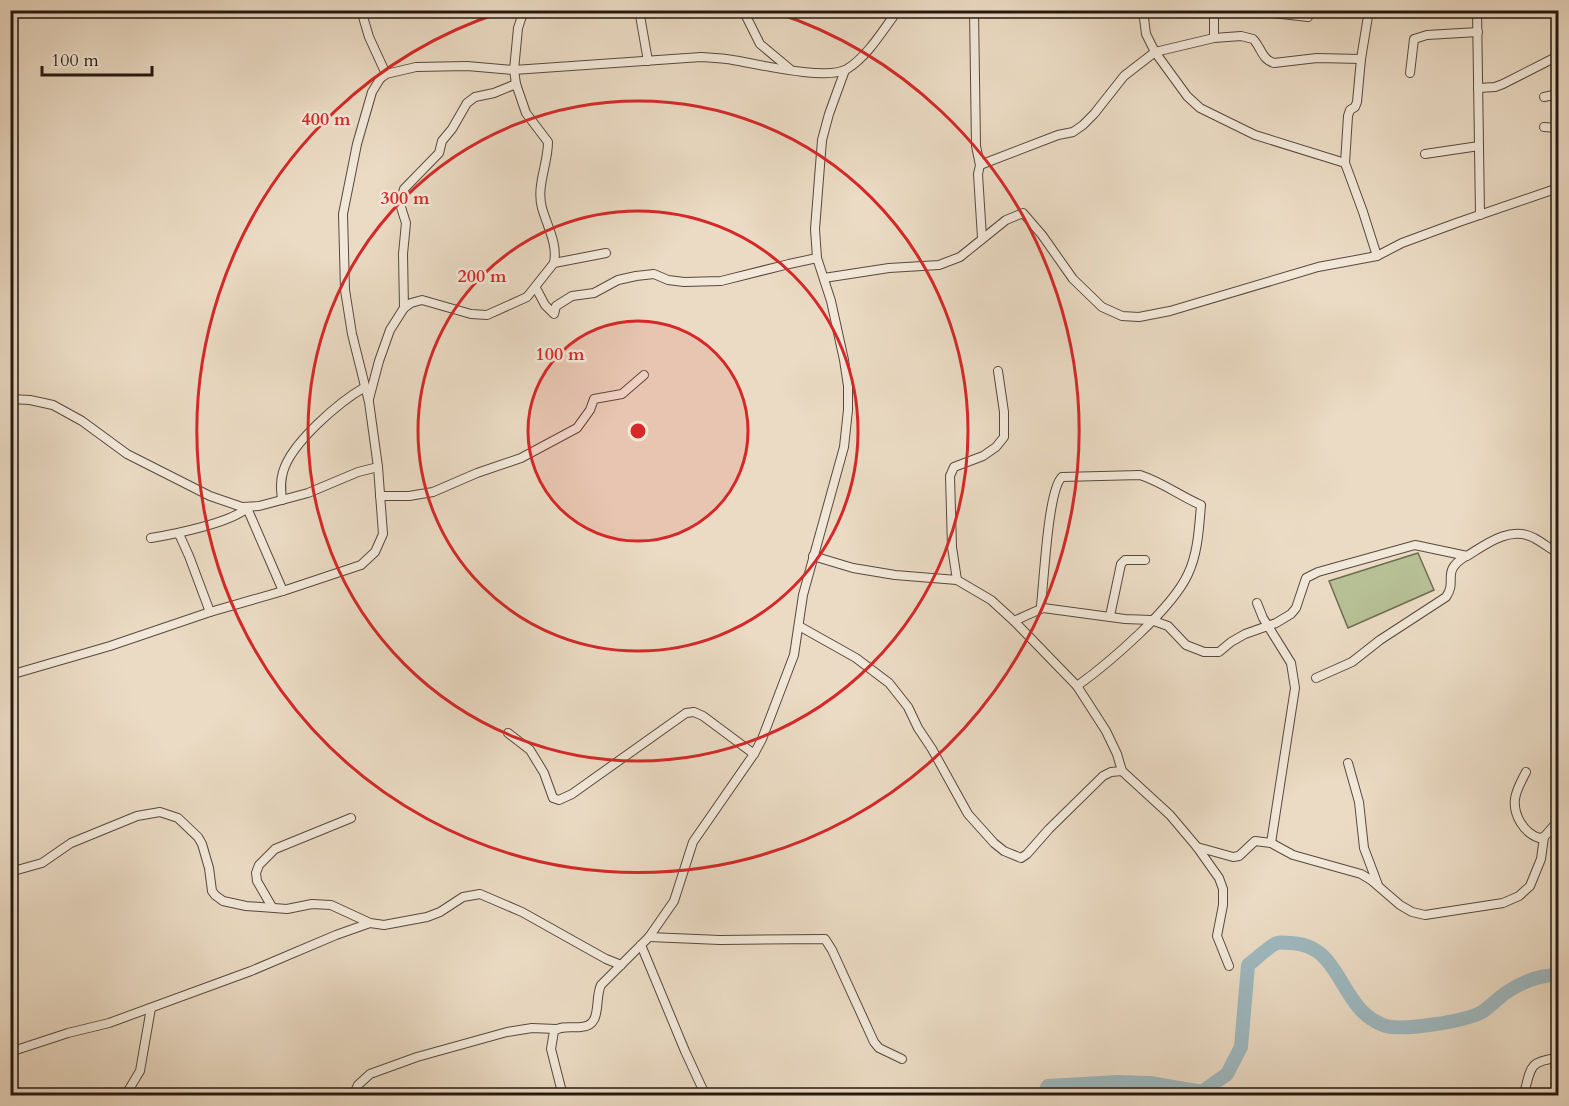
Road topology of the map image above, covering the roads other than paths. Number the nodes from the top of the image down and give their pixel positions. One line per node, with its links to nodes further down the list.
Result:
1 (361, 10): 23 (street)
2 (524, 10): 19 (street)
3 (639, 10): 18 (street)
4 (743, 10): 20 (street)
5 (898, 10): 21 (street)
6 (974, 10): 33 (street)
7 (1143, 10): 15 (street)
8 (1214, 10): 14 (street)
9 (1246, 10): 12 (street)
10 (1370, 10): 17 (street)
11 (1477, 10): 13 (street)
12 (1308, 17)
13 (1478, 32): 22 (street); 25 (street)
14 (1214, 38): 15 (street); 17 (street)
15 (1155, 52): 32 (street); 33 (street)
16 (1558, 56): 25 (street)
17 (1361, 59): 32 (street)
18 (648, 61): 19 (street); 20 (street)
19 (514, 70): 23 (street); 24 (street)
20 (790, 70): 21 (street)
21 (845, 70): 39 (street)
22 (1410, 73)
23 (386, 74): 46 (street)
24 (516, 84): 40 (street); 43 (street)
25 (1478, 88): 30 (street)
26 (1558, 94): 27 (street)
27 (1544, 97)
28 (1544, 127): 29 (street)
29 (1558, 128)
30 (1479, 146): 31 (street); 35 (street)
31 (1425, 154)
32 (1345, 163): 38 (street)
33 (980, 165): 36 (street)
34 (1558, 188): 35 (street)
35 (1480, 215): 38 (street)
36 (982, 238): 38 (street); 41 (street)
37 (606, 253): 40 (street)
38 (1377, 256)
39 (817, 258): 41 (street); 42 (street)
40 (554, 263): 42 (street)
41 (824, 278): 56 (street)
42 (536, 288): 43 (street)
43 (404, 308): 48 (street)
44 (998, 371): 59 (street)
45 (644, 375): 50 (street)
46 (365, 387): 48 (street); 51 (street)
47 (10, 399): 52 (street)
48 (369, 402): 49 (street)
49 (378, 467): 50 (street); 51 (street)
50 (380, 495): 60 (street)
51 (282, 500): 52 (street)
52 (247, 508): 53 (street); 60 (street)
53 (179, 534): 54 (street); 63 (street)
54 (150, 538)
55 (1558, 553): 57 (street)
56 (813, 556): 59 (street); 68 (street)
57 (1467, 556): 67 (street); 70 (street)
58 (1145, 560): 64 (street)
59 (957, 580): 66 (street)
60 (283, 591): 63 (street)
61 (1257, 603): 67 (street)
62 (1043, 608): 64 (street); 65 (street); 66 (street)
63 (210, 612): 69 (street)
64 (1110, 616): 65 (street)
65 (1151, 620): 67 (street); 71 (street)
66 (1014, 621): 71 (street)
67 (1267, 625): 80 (street)
68 (799, 626): 73 (street); 75 (street)
69 (10, 675)
70 (1317, 678)
71 (1077, 686): 75 (street)
72 (508, 733): 73 (street)
73 (754, 754): 86 (street)
74 (1348, 763): 83 (street)
75 (1122, 771): 81 (street)
76 (1526, 772): 79 (street)
77 (351, 818): 84 (street)
78 (1558, 821): 79 (street)
79 (1544, 837): 83 (street)
80 (1271, 843): 81 (street); 83 (street)
81 (1197, 847): 89 (street)
82 (10, 872): 84 (street)
83 (1380, 888)
84 (272, 908): 85 (street)
85 (370, 923): 88 (street); 90 (street)
86 (649, 937): 87 (street); 94 (street)
87 (641, 945): 88 (street); 99 (street)
88 (621, 965): 91 (street)
89 (1229, 966)
90 (151, 1008): 92 (street); 96 (street)
91 (556, 1029): 97 (street); 98 (street)
92 (10, 1052)
93 (1558, 1058): 95 (street)
94 (902, 1059)
95 (1524, 1094)
96 (125, 1095)
97 (353, 1095)
98 (563, 1095)
99 (710, 1095)

